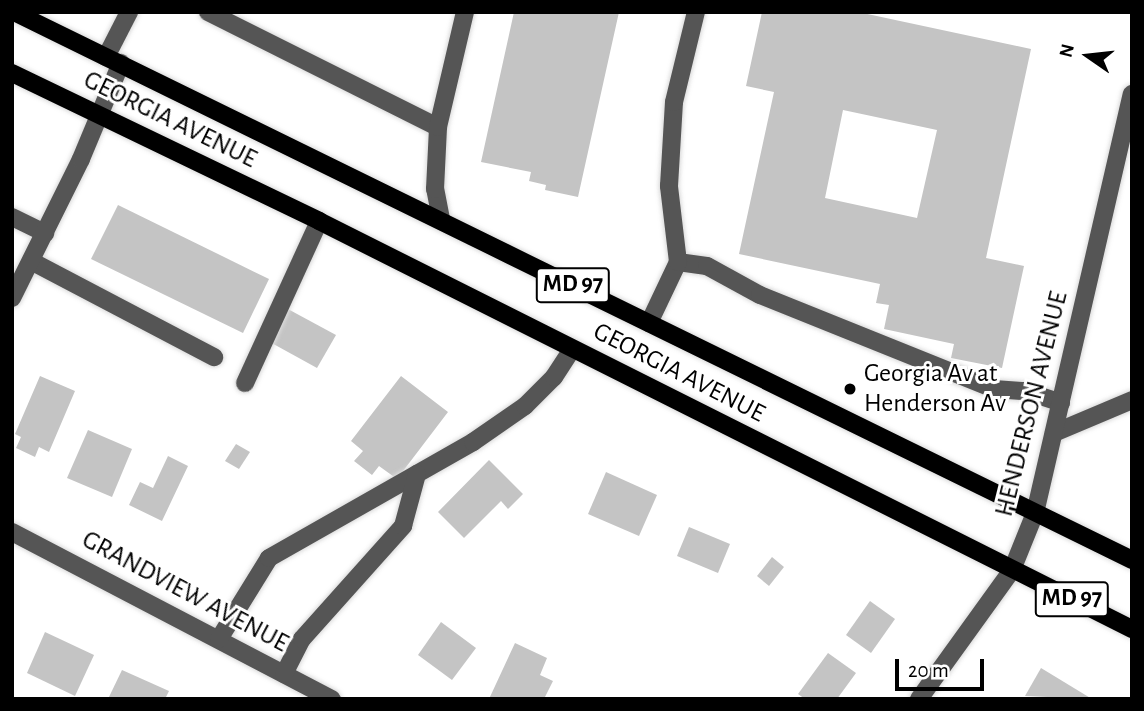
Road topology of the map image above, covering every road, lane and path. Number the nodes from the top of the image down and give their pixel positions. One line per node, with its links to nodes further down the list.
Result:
1 (14, 12): 6 (main road, GEORGIA AVENUE / MD 97)
2 (129, 12): 6 (street)
3 (208, 12): 10 (street)
4 (465, 12): 10 (street)
5 (696, 12): 16 (street)
6 (113, 60): 9 (street); 12 (main road, GEORGIA AVENUE / MD 97)
7 (12, 73): 9 (main road, GEORGIA AVENUE / MD 97)
8 (1132, 94): 23 (street, HENDERSON AVENUE)
9 (99, 116): 13 (main road, GEORGIA AVENUE / MD 97); 14 (street)
10 (438, 127): 12 (street)
11 (12, 217): 14 (street)
12 (441, 219): 18 (main road, GEORGIA AVENUE / MD 97)
13 (319, 221): 19 (main road, GEORGIA AVENUE / MD 97); 21 (street)
14 (45, 233): 15 (street)
15 (31, 261): 17 (street); 20 (street)
16 (678, 261): 18 (street); 23 (street)
17 (12, 298)
18 (649, 323): 26 (main road, GEORGIA AVENUE / MD 97)
19 (572, 349): 25 (street); 29 (main road, GEORGIA AVENUE / MD 97)
20 (214, 357)
21 (245, 383)
22 (1132, 400): 24 (street)
23 (1061, 403): 24 (street, HENDERSON AVENUE)
24 (1054, 433): 26 (street, HENDERSON AVENUE)
25 (417, 474): 31 (street); 32 (street)
26 (1035, 513): 28 (main road, GEORGIA AVENUE / MD 97); 29 (street, HENDERSON AVENUE)
27 (12, 532): 31 (street, GRANDVIEW AVENUE)
28 (1132, 560)
29 (1012, 570): 30 (main road, GEORGIA AVENUE / MD 97); 34 (street, HENDERSON AVENUE)
30 (1132, 629)
31 (219, 639): 32 (street, GRANDVIEW AVENUE)
32 (284, 674): 33 (street, GRANDVIEW AVENUE)
33 (332, 699)
34 (919, 699)

